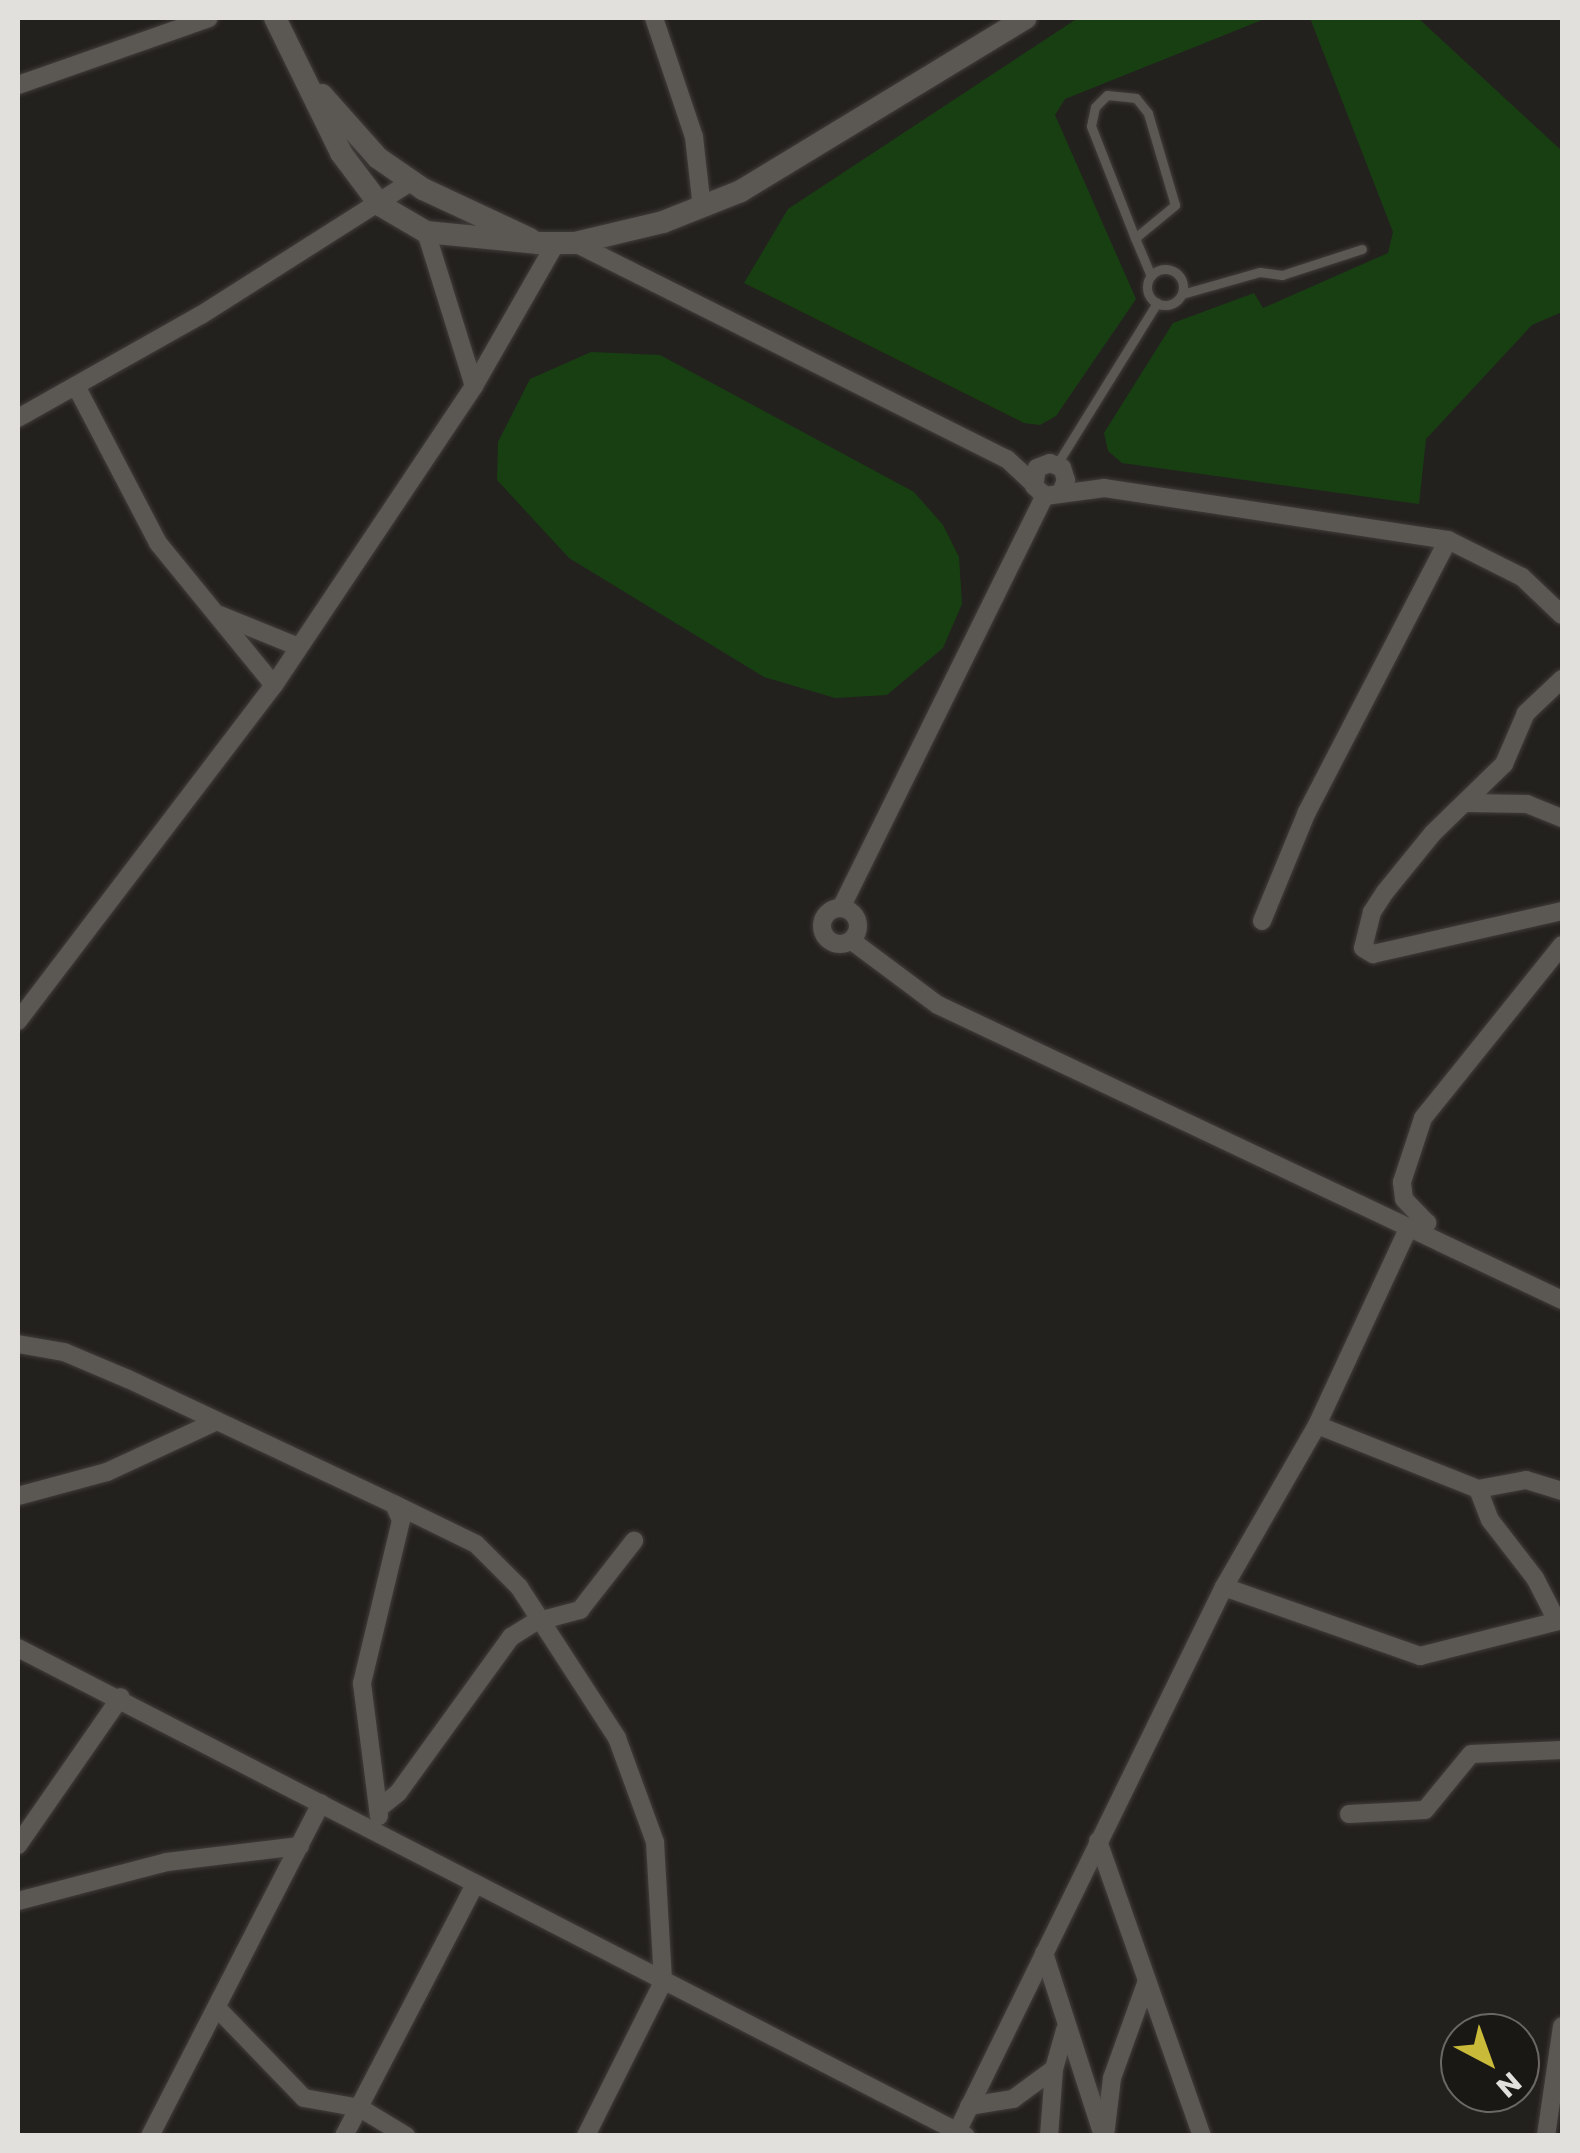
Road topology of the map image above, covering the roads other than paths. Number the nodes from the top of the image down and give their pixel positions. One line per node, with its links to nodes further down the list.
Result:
1 (209, 18): 6 (street)
2 (275, 18): 5 (street)
3 (654, 18): 9 (street)
4 (1025, 18): 9 (street)
5 (306, 77): 7 (street); 8 (street)
6 (18, 85)
7 (412, 181): 8 (street); 12 (street)
8 (380, 205): 10 (street); 17 (street)
9 (702, 208): 12 (street)
10 (426, 232): 12 (street); 18 (street)
11 (1135, 238): 11 (lane); 14 (lane)
12 (556, 243): 18 (street); 20 (street)
13 (1362, 249): 15 (lane)
14 (1151, 276): 15 (lane); 16 (lane)
15 (1182, 294): 16 (lane)
16 (1157, 303): 21 (lane)
17 (76, 386): 19 (street); 26 (street)
18 (474, 386): 28 (street)
19 (18, 418)
20 (1007, 459): 21 (street); 22 (street)
21 (1054, 465): 22 (street); 23 (street); 24 (street)
22 (1032, 482): 24 (street)
23 (1104, 488): 24 (street); 25 (street)
24 (1053, 494): 33 (street)
25 (1448, 540): 27 (street); 35 (street)
26 (214, 613): 28 (street); 30 (street)
27 (1562, 615)
28 (299, 647): 30 (street)
29 (1562, 678): 31 (street)
30 (274, 685): 38 (street)
31 (1467, 802): 32 (street); 34 (street)
32 (1562, 818)
33 (841, 908): 36 (street); 36 (street)
34 (1562, 911)
35 (1262, 921)
36 (852, 941): 39 (street)
37 (1562, 945): 39 (street)
38 (18, 1022)
39 (1406, 1230): 40 (street); 43 (street)
40 (1562, 1300)
41 (18, 1344): 42 (street)
42 (217, 1421): 46 (street); 47 (street)
43 (1318, 1426): 44 (street); 49 (street)
44 (1478, 1488): 45 (street); 50 (street)
45 (1562, 1491)
46 (18, 1496)
47 (394, 1504): 51 (street); 56 (street)
48 (634, 1541): 51 (street)
49 (1224, 1587): 50 (street); 59 (street)
50 (1560, 1620)
51 (544, 1622): 56 (street); 66 (street)
52 (18, 1648): 53 (street)
53 (121, 1698): 55 (street); 60 (street)
54 (1562, 1750): 57 (street)
55 (321, 1803): 58 (street); 61 (street)
56 (378, 1810): 58 (street)
57 (1349, 1814)
58 (382, 1836): 62 (street)
59 (1098, 1841): 64 (street); 65 (street)
60 (18, 1846)
61 (300, 1846): 63 (street); 67 (street)
62 (474, 1886): 66 (street); 72 (street)
63 (18, 1901)
64 (1044, 1952): 69 (street); 71 (street)
65 (1146, 1981): 79 (street); 80 (street)
66 (663, 1982): 73 (street); 77 (street)
67 (219, 2010): 72 (street); 74 (street)
68 (1562, 2026): 81 (street)
69 (1064, 2030): 70 (street); 79 (street)
70 (1054, 2069): 71 (street); 78 (street)
71 (970, 2106): 73 (street)
72 (360, 2108): 75 (street); 76 (street)
73 (959, 2134)
74 (150, 2136)
75 (344, 2136)
76 (406, 2136)
77 (586, 2136)
78 (1049, 2136)
79 (1104, 2136)
80 (1202, 2136)
81 (1546, 2136)

